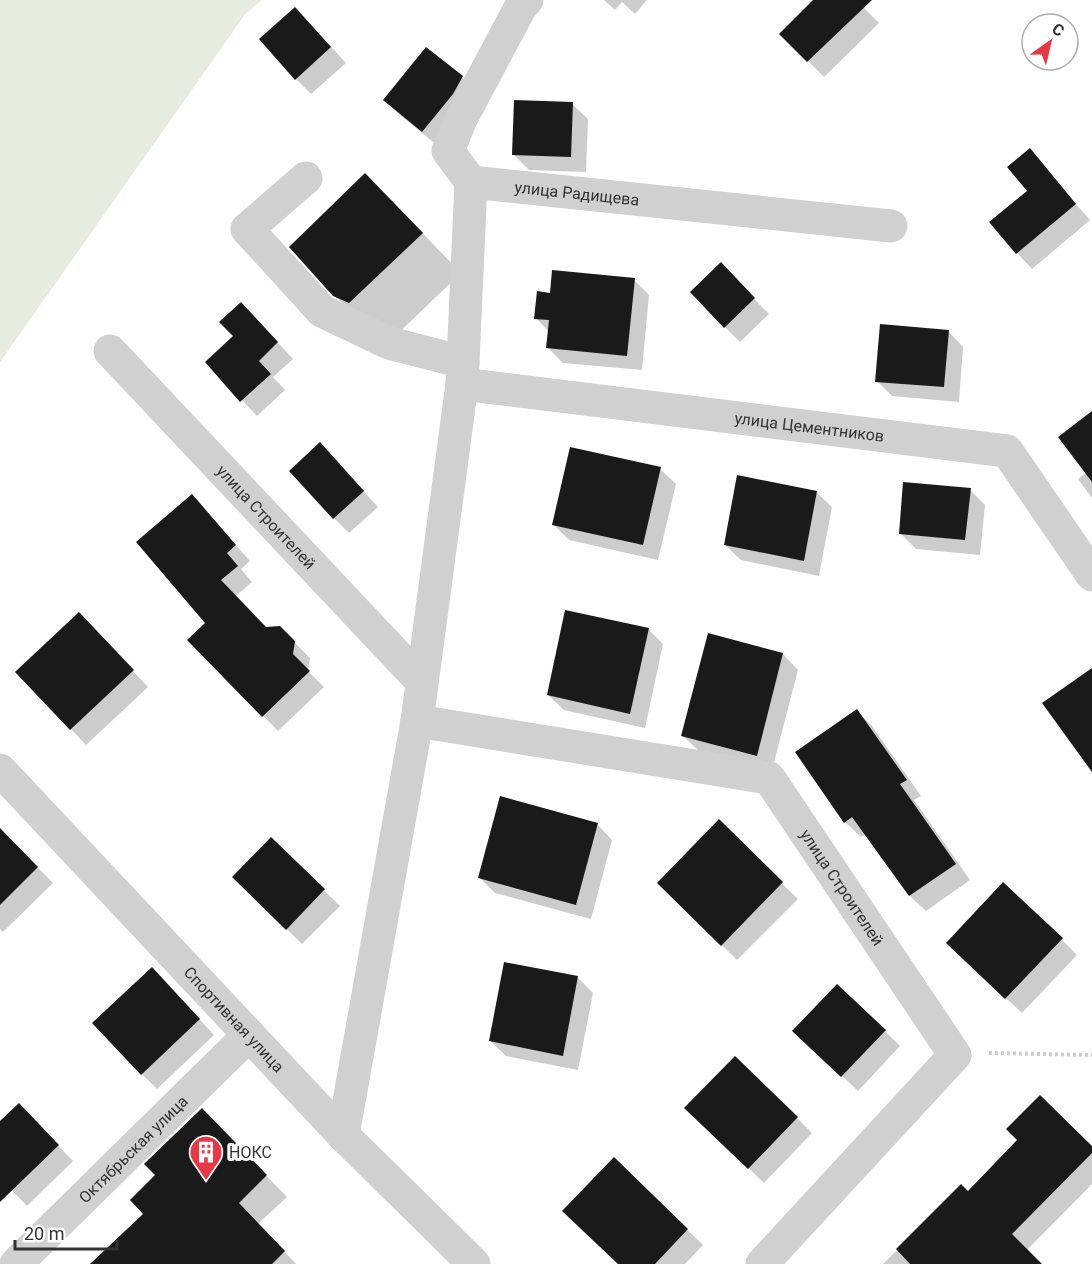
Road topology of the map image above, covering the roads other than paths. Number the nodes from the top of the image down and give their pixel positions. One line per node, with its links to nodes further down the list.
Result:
1 (527, 0): 3 (street)
2 (306, 178): 6 (street, улица Цементников)
3 (471, 182): 4 (street, улица Радищева); 6 (street)
4 (891, 226)
5 (110, 351): 8 (street, улица Строителей)
6 (462, 373): 7 (street, улица Цементников); 8 (street)
7 (1092, 575)
8 (422, 682): 9 (street)
9 (417, 721): 12 (street); 15 (street, улица Строителей)
10 (0, 770): 11 (street, Спортивная улица)
11 (249, 1035): 12 (street, Спортивная улица); 13 (street, Октябрьская улица)
12 (343, 1135): 14 (street, Спортивная улица)
13 (16, 1264)
14 (474, 1264)
15 (762, 1264)

